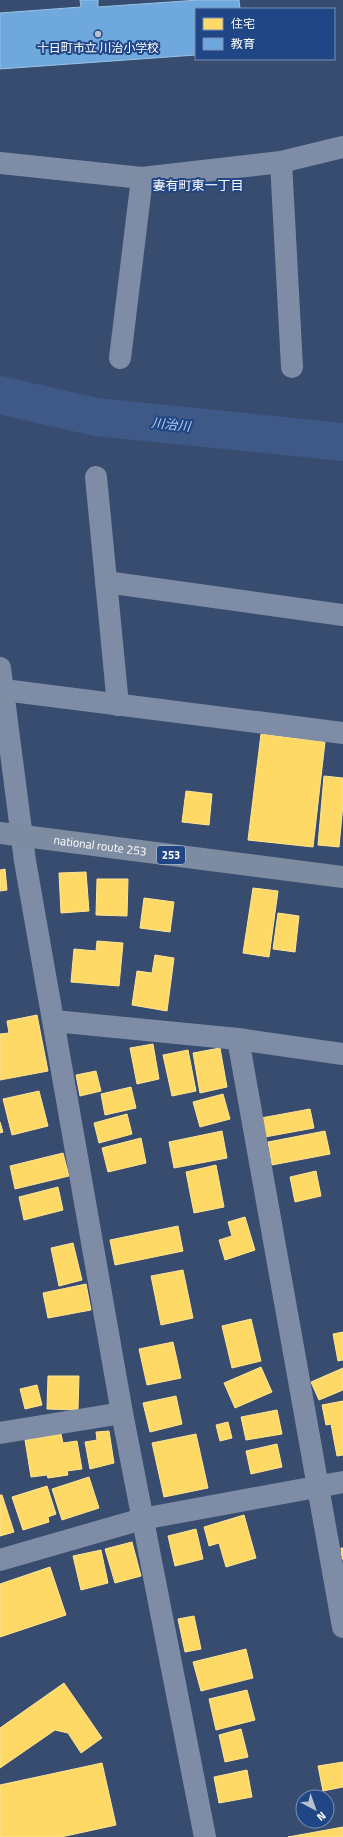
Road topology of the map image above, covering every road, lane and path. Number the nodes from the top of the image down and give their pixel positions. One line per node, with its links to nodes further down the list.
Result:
1 (343, 147): 2 (street)
2 (281, 162): 4 (street); 6 (street)
3 (0, 163): 4 (street)
4 (142, 178): 5 (street)
5 (120, 358)
6 (292, 367)
7 (96, 477): 8 (street)
8 (106, 582): 9 (street); 12 (street)
9 (343, 615)
10 (0, 668): 11 (street)
11 (4, 690): 12 (street); 15 (street)
12 (118, 704): 13 (street)
13 (343, 733)
14 (0, 833): 15 (highway, national route 253 / 253)
15 (22, 836): 16 (highway, national route 253 / 253); 17 (street)
16 (343, 877)
17 (54, 1021): 18 (street); 20 (street)
18 (238, 1039): 19 (street); 23 (street)
19 (343, 1054)
20 (122, 1413): 21 (street); 24 (street)
21 (0, 1433)
22 (343, 1482): 23 (street)
23 (318, 1487): 24 (street); 26 (street)
24 (142, 1519): 25 (street); 27 (street)
25 (0, 1560)
26 (343, 1627)
27 (205, 1837)

